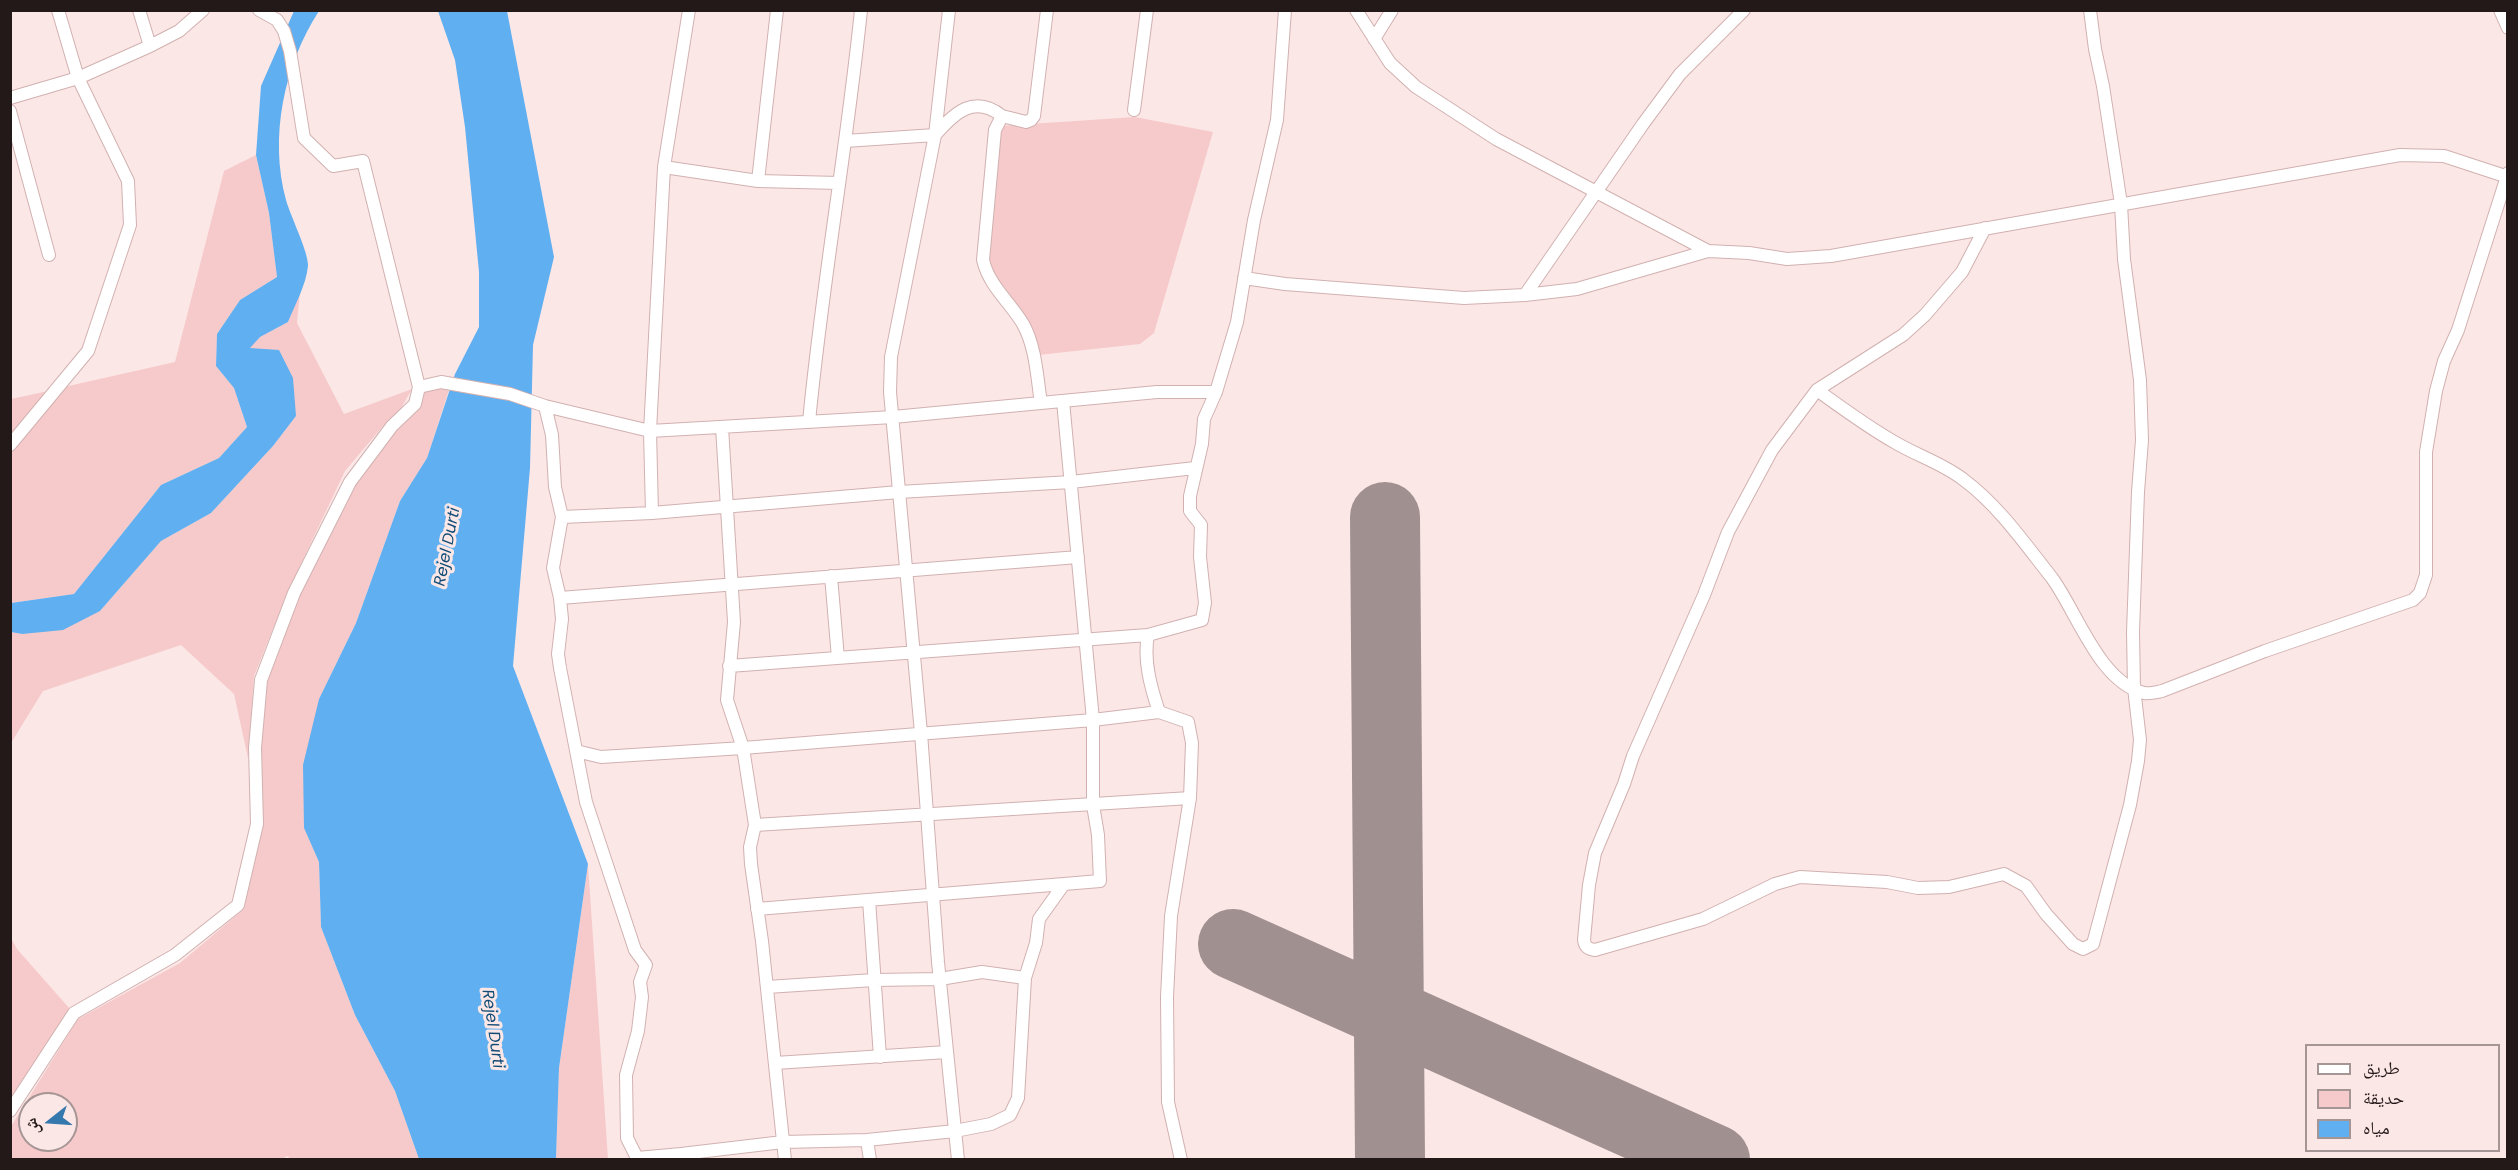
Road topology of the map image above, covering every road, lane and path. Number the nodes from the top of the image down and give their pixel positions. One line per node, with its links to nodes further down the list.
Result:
1 (58, 10): 20 (street)
2 (139, 10): 19 (street)
3 (203, 10): 19 (street)
4 (259, 10): 38 (street)
5 (689, 10): 27 (street)
6 (777, 10): 29 (street)
7 (861, 10): 26 (street)
8 (949, 10): 25 (street)
9 (1047, 10): 24 (street)
10 (1147, 10): 22 (street)
11 (1285, 10): 36 (street)
12 (1356, 10): 18 (street)
13 (1392, 10): 18 (street)
14 (1744, 10): 31 (street)
15 (2091, 10): 32 (street)
16 (2500, 10): 17 (street)
17 (2508, 28)
18 (1374, 39): 31 (street)
19 (150, 46): 20 (street)
20 (78, 78): 21 (street); 48 (street)
21 (10, 98)
22 (1134, 110)
23 (10, 111): 35 (street)
24 (1002, 116): 25 (street); 42 (street)
25 (935, 135): 26 (street); 44 (street)
26 (845, 141): 30 (street)
27 (664, 166): 29 (street); 47 (street)
28 (2507, 176): 32 (street); 65 (street)
29 (758, 181): 30 (street)
30 (839, 183): 45 (street)
31 (1595, 193): 34 (street); 37 (street)
32 (2121, 204): 33 (street); 65 (street)
33 (1985, 228): 34 (street); 39 (street)
34 (1708, 251): 37 (street)
35 (49, 255)
36 (1244, 278): 37 (street); 40 (street)
37 (1525, 295)
38 (419, 387): 43 (street); 86 (street)
39 (1817, 390): 65 (street); 65 (street)
40 (1216, 392): 41 (street); 49 (street)
41 (1063, 401): 42 (street); 50 (street)
42 (1041, 403): 44 (street)
43 (545, 406): 47 (street); 54 (street)
44 (893, 417): 45 (street); 51 (street)
45 (809, 422): 46 (street)
46 (722, 427): 47 (street); 52 (street)
47 (650, 431): 53 (street)
48 (10, 445)
49 (1195, 468): 50 (street); 60 (street)
50 (1071, 482): 51 (street); 55 (street)
51 (899, 492): 52 (street); 56 (street)
52 (726, 507): 53 (street); 58 (street)
53 (652, 513): 54 (street)
54 (562, 517): 59 (street)
55 (1078, 557): 56 (street); 61 (street)
56 (906, 570): 57 (street); 62 (street)
57 (831, 576): 58 (street); 63 (street)
58 (732, 585): 59 (street); 64 (street)
59 (560, 598): 70 (street)
60 (1148, 635): 61 (street); 66 (street)
61 (1084, 638): 62 (street); 67 (street)
62 (914, 653): 63 (street); 68 (street)
63 (838, 658): 64 (street)
64 (729, 666): 69 (street)
65 (2134, 688)
66 (1159, 712): 67 (street); 71 (street)
67 (1093, 720): 68 (street); 72 (street)
68 (921, 733): 69 (street); 73 (street)
69 (743, 748): 70 (street); 74 (street)
70 (576, 751): 90 (street)
71 (1190, 798): 72 (street); 94 (street)
72 (1093, 805): 73 (street); 75 (street)
73 (927, 813): 74 (street); 76 (street)
74 (755, 825): 78 (street)
75 (1064, 884): 76 (street); 79 (street)
76 (933, 896): 77 (street); 80 (street)
77 (869, 900): 78 (street); 81 (street)
78 (757, 909): 82 (street)
79 (1025, 978): 80 (street); 87 (street)
80 (939, 979): 81 (street); 83 (street)
81 (874, 980): 82 (street); 84 (street)
82 (767, 987): 85 (street)
83 (947, 1052): 84 (street); 87 (street)
84 (880, 1057): 85 (street)
85 (776, 1063): 89 (street)
86 (10, 1111)
87 (955, 1131): 88 (street); 93 (street)
88 (867, 1140): 89 (street); 92 (street)
89 (783, 1142): 90 (street); 91 (street)
90 (683, 1157)
91 (785, 1160)
92 (870, 1160)
93 (958, 1160)
94 (1181, 1160)

